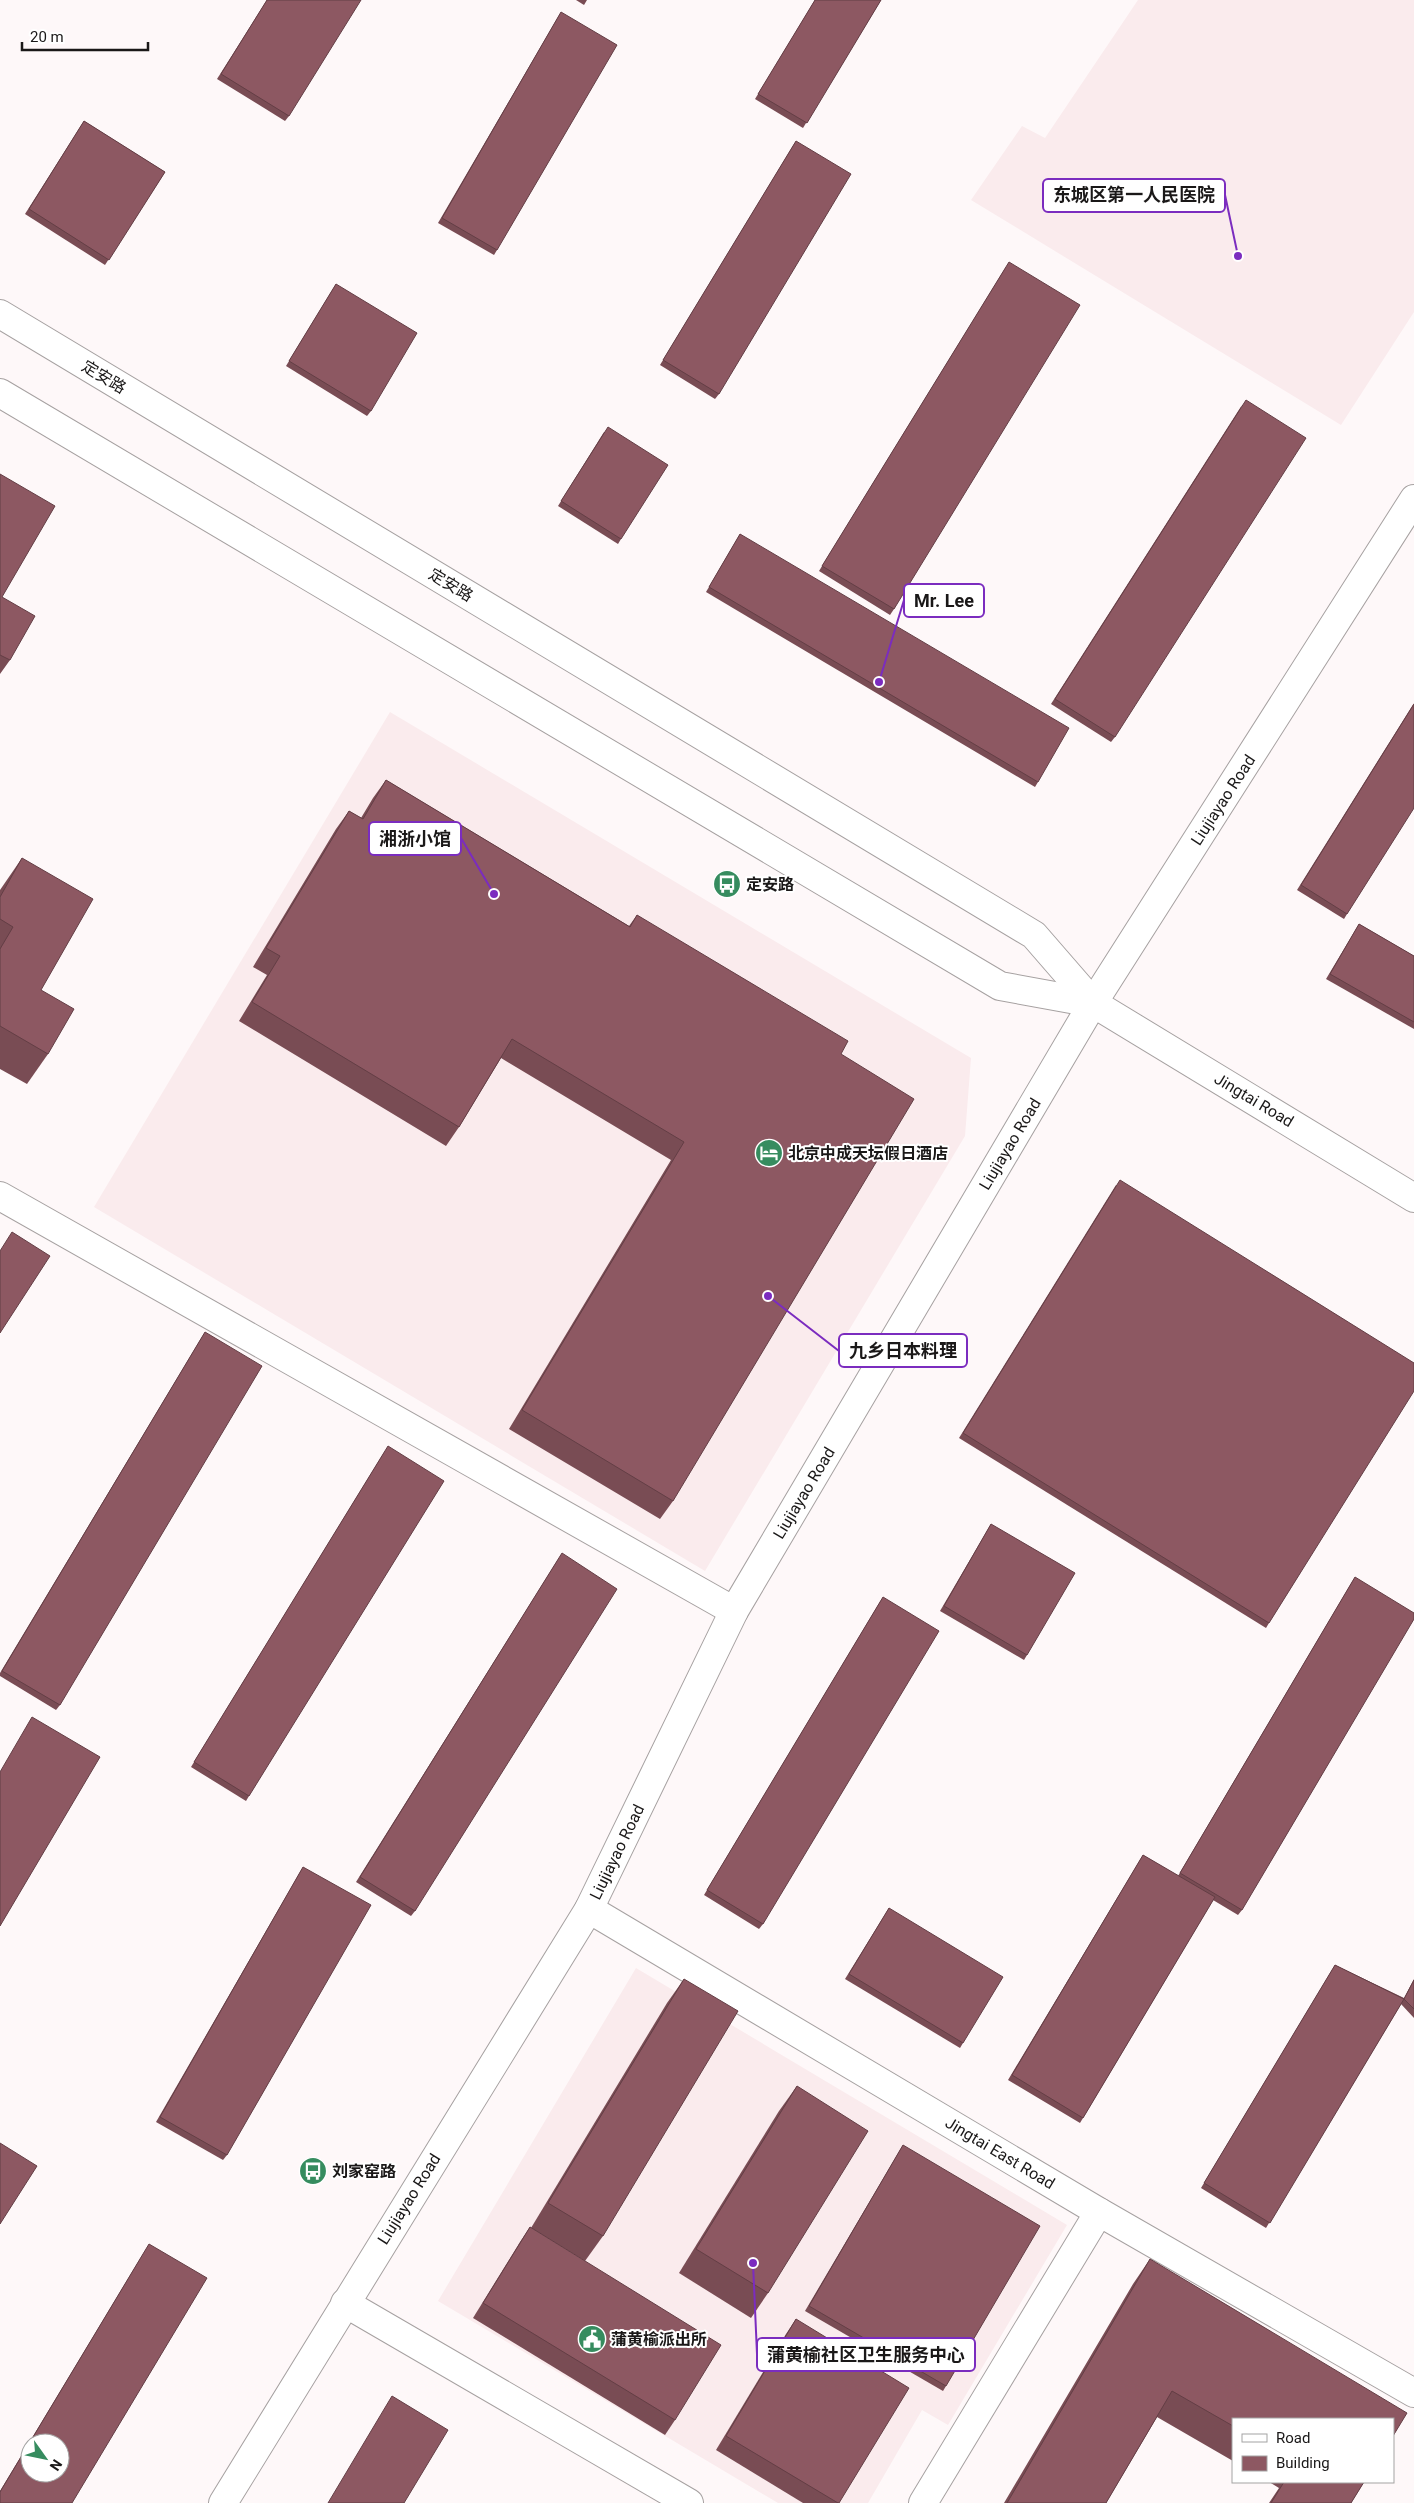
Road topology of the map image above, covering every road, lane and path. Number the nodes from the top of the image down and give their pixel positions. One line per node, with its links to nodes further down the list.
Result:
1 (0, 314): 4 (street, 定安路)
2 (0, 393): 4 (street)
3 (1414, 500): 4 (street, Liujiayao Road)
4 (1093, 1003): 6 (street, Jingtai Road); 7 (street, Liujiayao Road)
5 (0, 1196): 7 (street)
6 (1414, 1198)
7 (734, 1611): 8 (street, Liujiayao Road)
8 (589, 1909): 9 (street, Jingtai East Road); 10 (street, Liujiayao Road)
9 (1099, 2212): 11 (street, Jingtai East Road); 14 (street)
10 (345, 2303): 12 (street, Liujiayao Road); 13 (street)
11 (1414, 2393)
12 (223, 2503)
13 (688, 2503)
14 (923, 2503)

